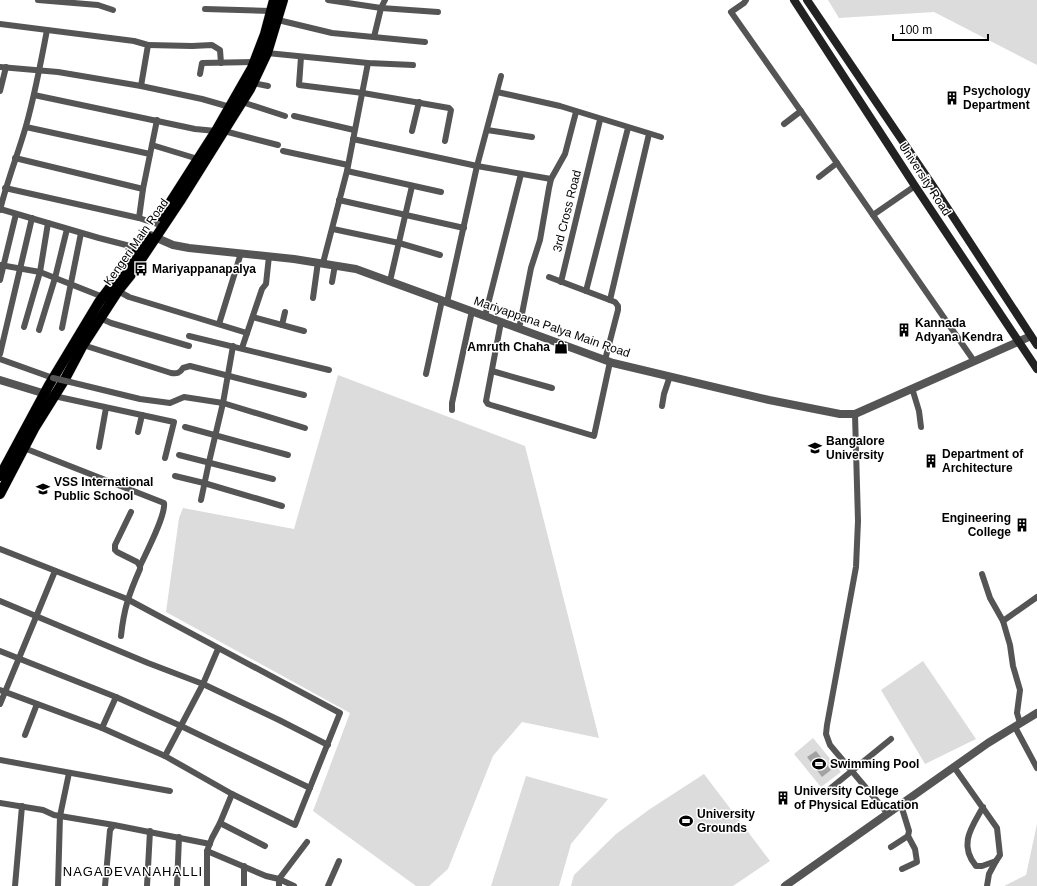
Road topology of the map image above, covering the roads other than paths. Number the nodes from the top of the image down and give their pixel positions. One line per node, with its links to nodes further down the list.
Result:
1 (38, 0): 9 (street)
2 (274, 0): 14 (main road, Kengeri Main Road)
3 (283, 0): 16 (main road, Kengeri Main Road)
4 (328, 0): 11 (street)
5 (385, 0): 11 (street)
6 (746, 0): 42 (street)
7 (794, 0): 73 (main road, University Road)
8 (807, 0): 129 (main road, University Road)
9 (61, 1): 10 (street)
10 (98, 3): 13 (street)
11 (381, 8): 15 (street); 19 (street)
12 (205, 9): 14 (street)
13 (113, 10)
14 (271, 11): 24 (main road, Kengeri Main Road)
15 (438, 12)
16 (278, 20): 19 (street); 22 (main road, Kengeri Main Road)
17 (0, 24): 18 (street)
18 (47, 30): 21 (street); 29 (street)
19 (374, 37): 20 (street)
20 (425, 42)
21 (148, 45): 25 (street); 33 (street)
22 (267, 53): 23 (street); 32 (main road, Kengeri Main Road)
23 (301, 56): 26 (street); 37 (street)
24 (254, 62): 25 (street); 41 (main road, Kengeri Main Road)
25 (221, 63): 30 (street)
26 (368, 63): 27 (street); 37 (street)
27 (413, 65)
28 (3, 67): 29 (street); 35 (street)
29 (40, 71): 33 (street); 38 (street)
30 (200, 74)
31 (501, 76): 36 (street)
32 (253, 83): 34 (street); 39 (main road, Kengeri Main Road)
33 (141, 86): 41 (street)
34 (268, 86)
35 (0, 91)
36 (497, 92): 43 (street); 52 (street)
37 (363, 93): 40 (street); 51 (street)
38 (34, 95): 46 (street); 49 (street)
39 (242, 102): 44 (street); 53 (main road, Kengeri Main Road)
40 (419, 102): 54 (street); 59 (street)
41 (230, 107): 53 (main road, Kengeri Main Road)
42 (801, 111): 48 (street); 66 (street)
43 (576, 112): 47 (street); 71 (street)
44 (285, 116)
45 (294, 116): 51 (street)
46 (157, 120): 53 (street); 61 (street)
47 (600, 120): 50 (street); 106 (street, 3rd Cross Road)
48 (784, 124)
49 (26, 127): 63 (street); 64 (street)
50 (628, 128): 55 (street); 109 (street)
51 (354, 130): 58 (street)
52 (487, 130): 57 (street); 67 (street)
53 (220, 131): 60 (street); 65 (main road, Kengeri Main Road); 90 (main road, Kengeri Main Road)
54 (412, 131)
55 (649, 134): 56 (street); 112 (street)
56 (661, 137)
57 (532, 138)
58 (353, 139): 67 (street); 68 (street)
59 (445, 141)
60 (278, 145)
61 (152, 146): 63 (street); 65 (street)
62 (283, 151): 68 (street)
63 (150, 154): 75 (street)
64 (15, 158): 74 (street); 75 (street)
65 (198, 160): 85 (main road, Kengeri Main Road)
66 (837, 164): 70 (street); 81 (street)
67 (477, 166): 69 (street); 86 (street)
68 (347, 168): 72 (street); 77 (street)
69 (521, 174): 71 (street); 116 (street)
70 (819, 177)
71 (551, 179): 124 (street)
72 (412, 186): 76 (street); 80 (street)
73 (915, 186): 81 (street); 130 (main road, University Road)
74 (5, 188): 78 (street); 83 (street)
75 (143, 189): 83 (street)
76 (441, 192)
77 (339, 200): 80 (street); 88 (street)
78 (0, 209): 79 (street)
79 (16, 214): 82 (street); 97 (street)
80 (405, 215): 86 (street); 91 (street)
81 (873, 215): 139 (street)
82 (32, 218): 84 (street); 99 (street)
83 (139, 218): 85 (street)
84 (48, 223): 87 (street); 100 (street)
85 (157, 224): 90 (main road, Kengeri Main Road)
86 (464, 228): 113 (street)
87 (67, 229): 89 (street); 102 (street)
88 (333, 229): 91 (street); 96 (street)
89 (81, 233): 92 (street); 107 (street)
90 (153, 236): 92 (main road, Kengeri Main Road); 93 (street, Mariyappana Palya Main Road)
91 (398, 243): 94 (street); 104 (street)
92 (143, 251): 108 (main road, Kengeri Main Road); 110 (main road, Kengeri Main Road)
93 (241, 253): 95 (street, Mariyappana Palya Main Road); 120 (street)
94 (440, 254)
95 (269, 256): 96 (street, Mariyappana Palya Main Road); 117 (street)
96 (321, 263): 98 (street, Mariyappana Palya Main Road); 111 (street)
97 (2, 266): 99 (street); 103 (street)
98 (335, 266): 104 (street, Mariyappana Palya Main Road); 105 (street)
99 (19, 268): 100 (street); 136 (street)
100 (40, 272): 102 (street); 122 (street)
101 (549, 277): 106 (street)
102 (56, 278): 107 (street); 125 (street)
103 (0, 280)
104 (390, 281): 113 (street, Mariyappana Palya Main Road)
105 (332, 282)
106 (561, 282): 109 (street)
107 (71, 284): 110 (street); 123 (street)
108 (118, 290): 118 (main road, Kengeri Main Road); 120 (street)
109 (586, 291): 112 (street)
110 (103, 297): 146 (main road, Kengeri Main Road)
111 (313, 298)
112 (610, 300): 138 (street)
113 (444, 301): 114 (street, Mariyappana Palya Main Road); 143 (street)
114 (472, 311): 116 (street, Mariyappana Palya Main Road); 155 (street)
115 (284, 312): 121 (street)
116 (486, 316): 119 (street, Mariyappana Palya Main Road)
117 (253, 317): 121 (street); 127 (street)
118 (100, 318): 131 (main road, Kengeri Main Road); 133 (street)
119 (501, 322): 124 (street, Mariyappana Palya Main Road); 142 (street)
120 (219, 324): 127 (street)
121 (282, 325): 126 (street)
122 (24, 327)
123 (62, 328)
124 (519, 329): 138 (street, Mariyappana Palya Main Road)
125 (39, 330)
126 (304, 331)
127 (247, 333): 135 (street)
128 (189, 336): 134 (street)
129 (1031, 336): 130 (street, Mariyappana Palya Main Road); 132 (main road, University Road)
130 (1018, 341): 139 (street, Mariyappana Palya Main Road); 140 (main road, University Road)
131 (83, 345): 144 (street); 150 (main road, Kengeri Main Road)
132 (1037, 345)
133 (189, 346)
134 (233, 346): 135 (street); 144 (street)
135 (242, 348): 141 (street)
136 (0, 354)
137 (0, 359): 146 (street)
138 (608, 361): 142 (street); 145 (street, Mariyappana Palya Main Road)
139 (974, 361): 149 (street, Mariyappana Palya Main Road)
140 (1037, 369)
141 (329, 370)
142 (492, 371): 148 (street)
143 (426, 374)
144 (228, 375): 151 (street); 152 (street)
145 (670, 376): 153 (street); 156 (street, Mariyappana Palya Main Road)
146 (53, 378): 150 (main road, Kengeri Main Road); 152 (street, bridge)
147 (0, 380): 150 (street)
148 (552, 388)
149 (912, 388): 156 (street, Mariyappana Palya Main Road); 159 (street)
150 (49, 395): 154 (street); 164 (main road, Kengeri Main Road); 169 (main road, Kengeri Main Road)
151 (304, 395)
152 (224, 403): 160 (street); 162 (street)
153 (662, 406)
154 (106, 408): 157 (street); 163 (street)
155 (452, 410)
156 (855, 414): 206 (street)
157 (142, 415): 161 (street); 167 (street)
158 (185, 427): 162 (street)
159 (921, 427)
160 (305, 428)
161 (138, 432)
162 (216, 436): 166 (street); 168 (street)
163 (99, 447)
164 (24, 448): 173 (main road, Kengeri Main Road); 178 (street)
165 (179, 455): 168 (street)
166 (288, 455)
167 (165, 458)
168 (208, 462): 171 (street); 172 (street)
169 (0, 476)
170 (175, 476): 172 (street)
171 (273, 479)
172 (204, 483): 174 (street); 175 (street)
173 (0, 494)
174 (201, 500)
175 (282, 506)
176 (131, 512): 178 (street)
177 (0, 549): 179 (street)
178 (140, 566): 182 (street)
179 (55, 571): 182 (street); 184 (street)
180 (982, 574): 185 (street)
181 (1037, 597): 185 (street)
182 (127, 599): 186 (street); 187 (street)
183 (0, 601): 184 (street)
184 (37, 617): 189 (street); 190 (street)
185 (1003, 621): 196 (street)
186 (121, 636)
187 (218, 649): 190 (street); 201 (street)
188 (0, 651): 189 (street)
189 (20, 658): 191 (street); 192 (street)
190 (203, 684): 197 (street); 201 (street)
191 (2, 691): 193 (street); 194 (street)
192 (116, 697): 197 (street); 198 (street)
193 (0, 704)
194 (37, 704): 198 (street); 199 (street)
195 (1037, 712): 196 (street)
196 (1017, 725): 204 (street); 205 (street)
197 (181, 726): 202 (street); 208 (street)
198 (102, 728): 202 (street)
199 (25, 735)
200 (891, 739): 206 (street)
201 (328, 745): 208 (street)
202 (165, 756): 211 (street)
203 (0, 760): 207 (street)
204 (954, 767): 213 (street); 215 (street)
205 (1037, 768)
206 (852, 771): 210 (street); 216 (street)
207 (69, 772): 209 (street); 217 (street)
208 (310, 788): 211 (street)
209 (170, 791)
210 (826, 792)
211 (232, 794): 218 (street)
212 (0, 803): 214 (street)
213 (901, 805): 216 (street); 221 (street)
214 (22, 806): 217 (street); 233 (street)
215 (983, 807): 229 (street); 229 (street)
216 (888, 814): 243 (street)
217 (60, 816): 219 (street); 234 (street)
218 (220, 823): 224 (street); 225 (street)
219 (114, 825): 220 (street); 235 (street)
220 (150, 831): 222 (street); 236 (street)
221 (908, 836): 226 (street); 231 (street)
222 (179, 837): 224 (street); 237 (street)
223 (307, 842): 232 (street)
224 (210, 844): 227 (street)
225 (265, 846)
226 (892, 847)
227 (208, 852): 230 (street); 238 (street)
228 (339, 861): 242 (street)
229 (996, 861): 244 (street)
230 (244, 866): 232 (street); 239 (street)
231 (902, 869)
232 (279, 879): 240 (street); 241 (street)
233 (15, 886)
234 (58, 886)
235 (106, 886)
236 (147, 886)
237 (177, 886)
238 (207, 886)
239 (244, 886)
240 (279, 886)
241 (294, 886)
242 (328, 886)
243 (785, 886)
244 (987, 886)

